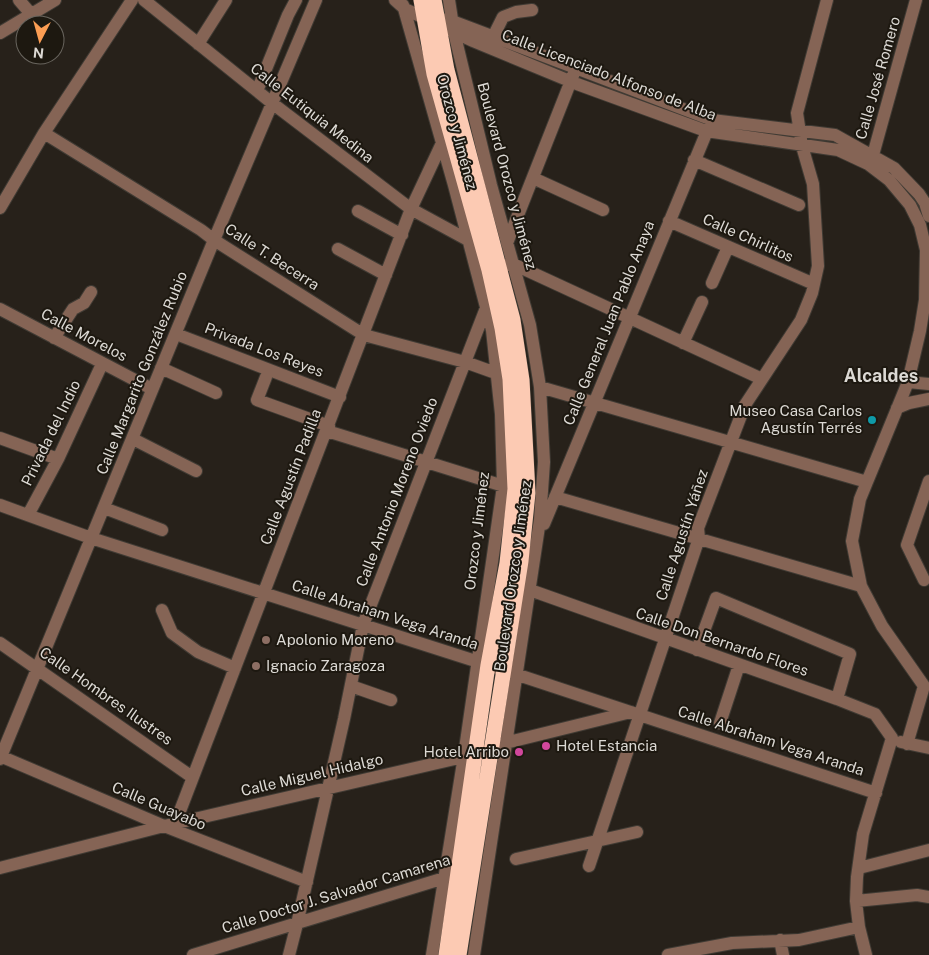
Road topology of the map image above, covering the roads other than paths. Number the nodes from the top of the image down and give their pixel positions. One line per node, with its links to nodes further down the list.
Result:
1 (20, 0): 13 (street)
2 (55, 0): 13 (street)
3 (132, 0): 22 (street)
4 (144, 0): 16 (street, Calle Eutiquia Medina)
5 (226, 0): 16 (street)
6 (296, 0): 19 (street)
7 (316, 0): 20 (street, Calle Margarito González Rubio)
8 (827, 0): 23 (street, Calle Agustín Yáñez)
9 (916, 0): 25 (street, Calle José Romero)
10 (402, 2): 12 (street); 24 (street, Orozco y Jiménez)
11 (532, 10): 15 (street)
12 (440, 11): 15 (street, Calle Licenciado Alfonso de Alba); 18 (street, Calle Licenciado Alfonso de Alba); 39 (street, Boulevard Orozco y Jiménez); 42 (highway, Orozco y Jiménez)
13 (31, 14): 14 (street)
14 (0, 33)
15 (494, 35): 17 (street, Calle Licenciado Alfonso de Alba)
16 (198, 44): 19 (street, Calle Eutiquia Medina)
17 (577, 68): 18 (street); 21 (street, Calle Licenciado Alfonso de Alba)
18 (571, 81): 21 (street, Calle Licenciado Alfonso de Alba); 27 (street)
19 (257, 91): 20 (street, Calle Eutiquia Medina)
20 (272, 103): 31 (street, Calle Eutiquia Medina); 37 (street, Calle Margarito González Rubio)
21 (709, 126): 23 (street, Calle Licenciado Alfonso de Alba); 26 (street, Calle General Juan Pablo Anaya)
22 (44, 132): 29 (street); 37 (street, Calle T. Becerra)
23 (800, 138): 25 (street, Calle Licenciado Alfonso de Alba); 45 (street, Calle Agustín Yáñez)
24 (442, 143): 31 (street, Calle Agustín Padilla); 38 (street, Orozco y Jiménez)
25 (870, 159): 28 (street, Calle Licenciado Alfonso de Alba); 61 (street, Calle Licenciado Alfonso de Alba)
26 (694, 160): 30 (street); 35 (street, Calle General Juan Pablo Anaya)
27 (533, 178): 32 (street); 39 (street)
28 (924, 194): 34 (street, Calle Licenciado Alfonso de Alba)
29 (1, 204)
30 (799, 205)
31 (411, 210): 36 (street, Calle Agustín Padilla); 38 (street, Calle Eutiquia Medina)
32 (604, 210)
33 (358, 211): 36 (street)
34 (929, 216)
35 (669, 221): 40 (street, Calle Chirlitos); 50 (street, Calle General Juan Pablo Anaya)
36 (402, 235): 43 (street, Calle Agustín Padilla)
37 (214, 240): 51 (street, Calle Margarito González Rubio); 52 (street, Calle T. Becerra)
38 (468, 240): 48 (street, Orozco y Jiménez)
39 (507, 243): 42 (street, Boulevard Orozco y Jiménez)
40 (728, 247): 44 (street); 45 (street, Calle Chirlitos)
41 (338, 250): 43 (street)
42 (500, 267): 50 (street); 58 (highway, Orozco y Jiménez); 63 (street, Boulevard Orozco y Jiménez); 101 (highway, Orozco y Jiménez)
43 (386, 275): 52 (street, Calle Agustín Padilla)
44 (712, 283)
45 (814, 284): 60 (street, Calle Agustín Yáñez)
46 (91, 292): 53 (street)
47 (702, 302): 54 (street)
48 (486, 308): 55 (street, Calle Antonio Moreno Oviedo); 58 (street, Orozco y Jiménez)
49 (0, 310): 53 (street, Calle Morelos)
50 (629, 318): 54 (street); 68 (street, Calle General Juan Pablo Anaya)
51 (176, 334): 57 (street, Calle Margarito González Rubio); 66 (street, Privada Los Reyes)
52 (364, 335): 55 (street, Calle T. Becerra); 66 (street, Calle Agustín Padilla)
53 (54, 338): 56 (street, Calle Morelos)
54 (683, 343): 60 (street)
55 (465, 362): 58 (street, Calle T. Becerra); 75 (street, Calle Antonio Moreno Oviedo)
56 (102, 364): 64 (street, Calle Morelos); 74 (street, Privada del Indio)
57 (161, 368): 64 (street, Calle Margarito González Rubio); 65 (street)
58 (504, 376): 79 (highway, Orozco y Jiménez)
59 (266, 377): 70 (street)
60 (762, 379): 73 (street, Calle Agustín Yáñez)
61 (908, 382): 62 (street); 69 (street, Calle Licenciado Alfonso de Alba)
62 (929, 384)
63 (540, 387): 68 (street); 87 (street, Boulevard Orozco y Jiménez)
64 (152, 390): 72 (street, Calle Margarito González Rubio)
65 (216, 393)
66 (340, 397): 70 (street, Calle Agustín Padilla)
67 (929, 399): 69 (street)
68 (594, 402): 73 (street); 80 (street, Calle General Juan Pablo Anaya)
69 (897, 408): 78 (street, Calle Licenciado Alfonso de Alba)
70 (328, 429): 75 (street); 91 (street, Calle Agustín Padilla)
71 (0, 438): 74 (street)
72 (133, 439): 76 (street); 82 (street, Calle Margarito González Rubio)
73 (731, 442): 78 (street); 86 (street, Calle Agustín Yáñez)
74 (58, 459): 83 (street, Privada del Indio)
75 (426, 462): 79 (street); 93 (street, Calle Antonio Moreno Oviedo)
76 (196, 470)
77 (929, 481): 88 (street)
78 (867, 482): 89 (street, Calle Licenciado Alfonso de Alba)
79 (509, 487): 97 (highway, Orozco y Jiménez)
80 (555, 497): 86 (street); 87 (street, Calle General Juan Pablo Anaya)
81 (0, 505): 83 (street, Calle Abraham Vega Aranda)
82 (104, 508): 84 (street); 85 (street, Calle Margarito González Rubio)
83 (28, 515): 85 (street, Calle Abraham Vega Aranda)
84 (162, 530)
85 (91, 538): 91 (street, Calle Abraham Vega Aranda); 99 (street, Calle Margarito González Rubio)
86 (699, 538): 89 (street); 94 (street, Calle Agustín Yáñez)
87 (538, 539): 90 (street, Boulevard Orozco y Jiménez)
88 (924, 580)
89 (861, 586): 108 (street, Calle Licenciado Alfonso de Alba)
90 (530, 590): 94 (street, Calle Don Bernardo Flores); 101 (street, Boulevard Orozco y Jiménez)
91 (264, 593): 93 (street, Calle Abraham Vega Aranda); 100 (street, Calle Agustín Padilla)
92 (162, 610): 100 (street)
93 (363, 625): 97 (street, Calle Abraham Vega Aranda); 102 (street, Calle Antonio Moreno Oviedo)
94 (665, 639): 96 (street, Calle Don Bernardo Flores); 105 (street, Calle Agustín Yáñez)
95 (0, 643): 99 (street, Calle Hombres Ilustres)
96 (697, 650): 98 (street, Calle Don Bernardo Flores); 103 (street)
97 (482, 664): 101 (street, Calle Abraham Vega Aranda); 111 (highway, Orozco y Jiménez)
98 (739, 665): 103 (street, Calle Don Bernardo Flores); 106 (street)
99 (38, 668): 112 (street, Calle Margarito González Rubio); 113 (street, Calle Hombres Ilustres)
100 (235, 668): 113 (street, Calle Agustín Padilla)
101 (510, 673): 105 (street, Calle Abraham Vega Aranda); 109 (highway, Orozco y Jiménez)
102 (351, 686): 104 (street); 114 (street, Calle Antonio Moreno Oviedo)
103 (837, 699): 107 (street, Calle Don Bernardo Flores)
104 (391, 700)
105 (635, 714): 109 (street, Calle Miguel Hidalgo); 115 (street, Calle Abraham Vega Aranda); 118 (street, Calle Agustín Yáñez)
106 (720, 723)
107 (892, 738): 108 (street); 115 (street)
108 (907, 744): 110 (street)
109 (498, 745): 111 (street, Calle Miguel Hidalgo); 120 (street); 125 (highway, Orozco y Jiménez)
110 (929, 748)
111 (470, 755): 114 (street, Calle Miguel Hidalgo); 125 (highway, Orozco y Jiménez); 126 (street, Orozco y Jiménez)
112 (0, 757): 116 (street, Calle Guayabo)
113 (192, 777): 116 (street, Calle Agustín Padilla)
114 (328, 788): 116 (street, Calle Miguel Hidalgo); 127 (street, Calle Antonio Moreno Oviedo)
115 (876, 793): 124 (street)
116 (169, 825): 123 (street, Calle Miguel Hidalgo); 127 (street, Calle Guayabo)
117 (637, 832): 118 (street)
118 (598, 839): 121 (street); 122 (street, Calle Agustín Yáñez)
119 (929, 850): 124 (street)
120 (488, 860): 125 (street, Calle Doctor J. Salvador Camarena); 139 (street)
121 (516, 860)
122 (589, 866)
123 (0, 868)
124 (859, 868): 128 (street)
125 (466, 870): 126 (street, Calle Doctor J. Salvador Camarena); 137 (highway, Orozco y Jiménez); 138 (highway, Orozco y Jiménez)
126 (445, 879): 130 (street, Calle Doctor J. Salvador Camarena); 136 (street, Orozco y Jiménez)
127 (307, 882): 130 (street, Calle Antonio Moreno Oviedo)
128 (856, 901): 129 (street); 131 (street)
129 (928, 901)
130 (298, 924): 134 (street, Calle Doctor J. Salvador Camarena); 135 (street, Calle Antonio Moreno Oviedo)
131 (859, 927): 132 (street); 142 (street)
132 (780, 940): 133 (street); 141 (street)
133 (693, 952): 140 (street)
134 (193, 955)
135 (289, 955)
136 (432, 955)
137 (446, 955)
138 (459, 955)
139 (474, 955)
140 (668, 955)
141 (784, 955)
142 (866, 955)

